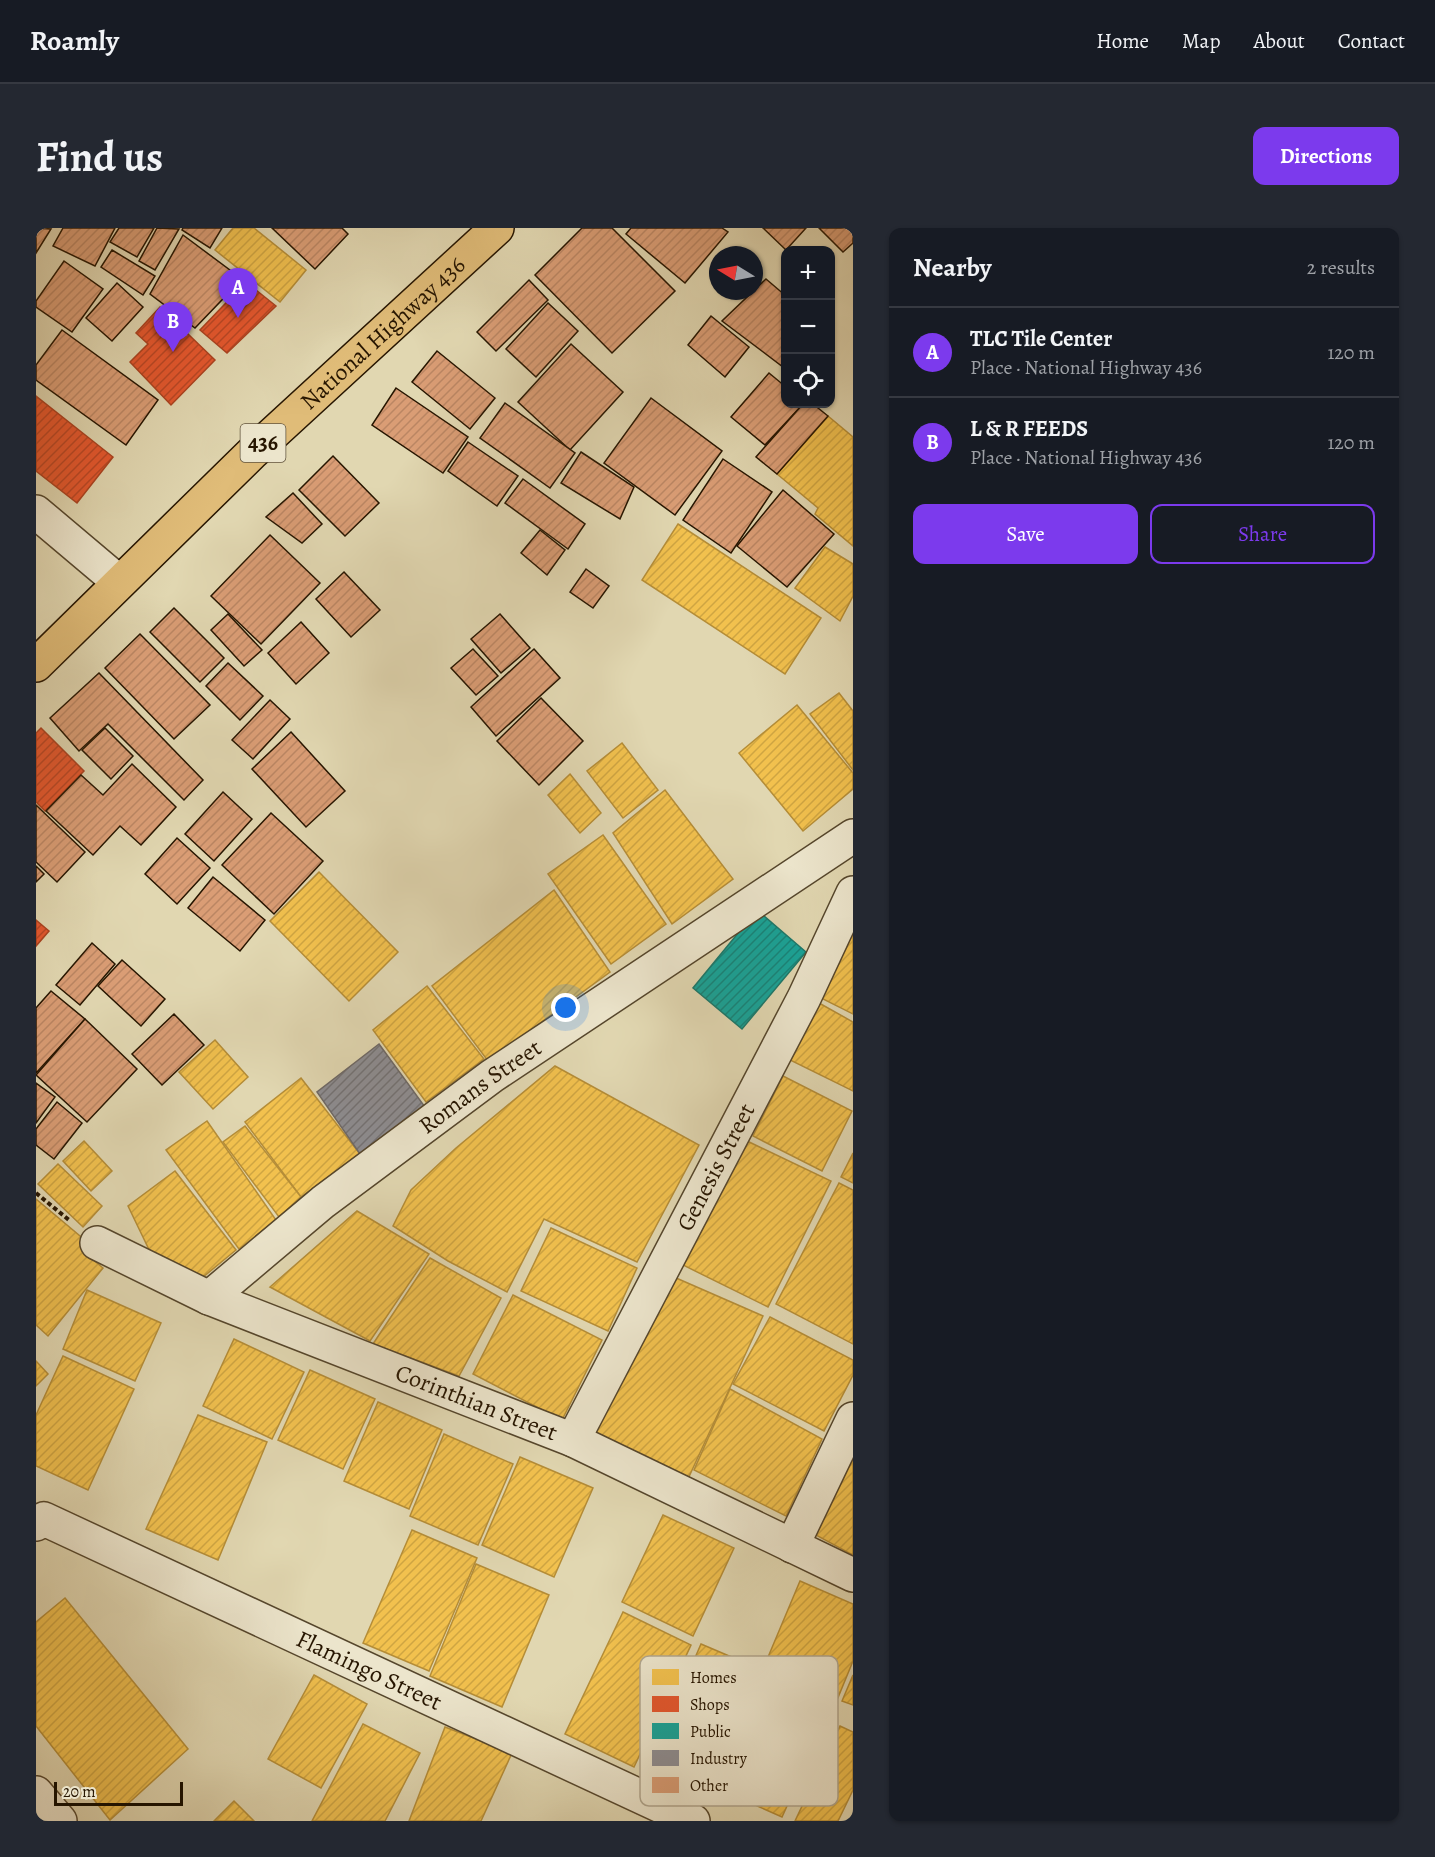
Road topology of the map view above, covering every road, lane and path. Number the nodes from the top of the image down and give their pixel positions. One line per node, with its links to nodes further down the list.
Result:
1 (497, 228): 3 (main road, National Highway 436 / 436)
2 (36, 512): 3 (street)
3 (119, 582): 4 (main road, National Highway 436 / 436)
4 (36, 665)
5 (853, 836): 8 (street, Romans Street)
6 (853, 893): 10 (street, Genesis Street)
7 (97, 1243): 8 (street, Corinthian Street)
8 (209, 1298): 10 (street, Corinthian Street)
9 (853, 1419): 12 (street)
10 (573, 1440): 12 (street, Corinthian Street)
11 (40, 1522): 15 (street, Flamingo Street)
12 (792, 1546): 13 (street, Corinthian Street)
13 (853, 1575)
14 (36, 1794): 17 (street)
15 (640, 1797)
16 (660, 1806): 18 (street, Flamingo Street)
17 (60, 1821)
18 (693, 1821)

